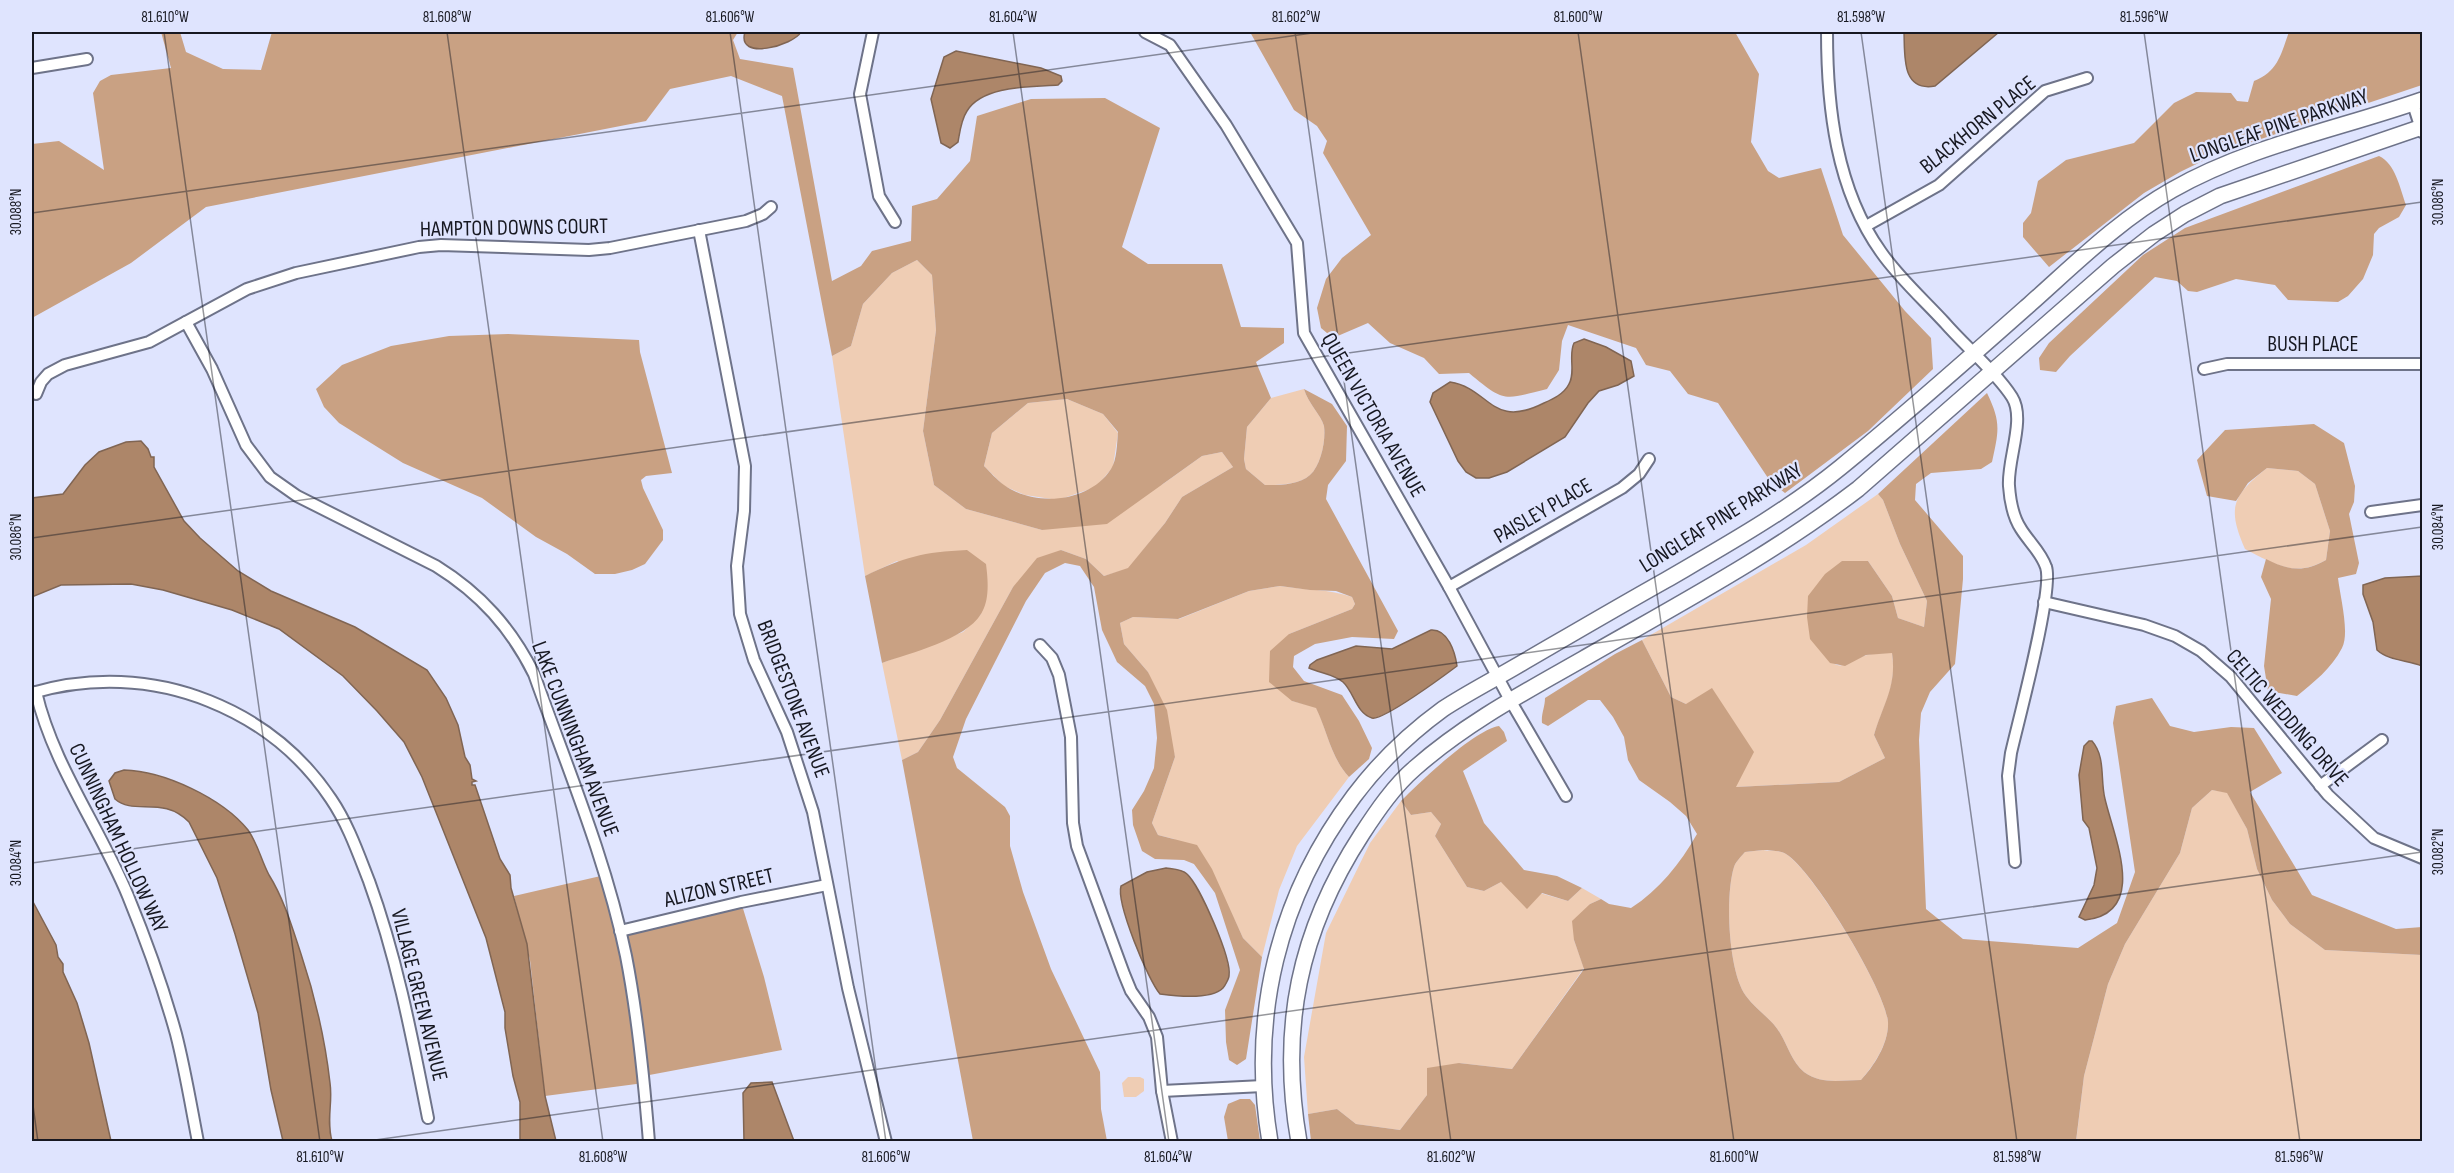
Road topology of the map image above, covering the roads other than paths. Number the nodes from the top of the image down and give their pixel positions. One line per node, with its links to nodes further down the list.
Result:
1 (873, 32): 10 (street)
2 (1145, 32): 22 (street, QUEEN VICTORIA AVENUE)
3 (1827, 32): 11 (street)
4 (87, 59): 5 (street)
5 (32, 68)
6 (2087, 78): 11 (street, BLACKHORN PLACE)
7 (2418, 102): 8 (street); 14 (main road, LONGLEAF PINE PARKWAY)
8 (2422, 129): 17 (main road, LONGLEAF PINE PARKWAY)
9 (771, 207): 12 (street, HAMPTON DOWNS COURT)
10 (895, 222)
11 (1866, 226): 14 (street)
12 (699, 231): 13 (street, HAMPTON DOWNS COURT); 33 (street, BRIDGESTONE AVENUE)
13 (186, 322): 18 (street, HAMPTON DOWNS COURT); 34 (street, LAKE CUNNINGHAM AVENUE)
14 (1973, 354): 17 (street); 25 (main road, LONGLEAF PINE PARKWAY)
15 (2422, 364): 16 (street, BUSH PLACE)
16 (2204, 369)
17 (1992, 373): 23 (street); 27 (main road, LONGLEAF PINE PARKWAY)
18 (36, 394)
19 (1649, 459): 22 (street, PAISLEY PLACE)
20 (2422, 505): 21 (street)
21 (2371, 512)
22 (1449, 587): 25 (street, QUEEN VICTORIA AVENUE)
23 (2044, 602): 29 (street, CELTIC WEDDING DRIVE); 32 (street)
24 (1040, 645): 36 (street)
25 (1498, 677): 27 (street, QUEEN VICTORIA AVENUE); 35 (main road, LONGLEAF PINE PARKWAY)
26 (34, 692): 37 (street, VILLAGE GREEN AVENUE); 38 (street, CUNNINGHAM HOLLOW WAY)
27 (1510, 700): 30 (street, QUEEN VICTORIA AVENUE); 43 (main road, LONGLEAF PINE PARKWAY)
28 (2382, 740): 29 (street)
29 (2320, 786): 31 (street, CELTIC WEDDING DRIVE)
30 (1566, 796)
31 (2422, 858)
32 (2015, 861)
33 (827, 885): 34 (street, ALIZON STREET); 40 (street, BRIDGESTONE AVENUE)
34 (620, 931): 39 (street, LAKE CUNNINGHAM AVENUE)
35 (1263, 1086): 36 (street); 42 (main road, LONGLEAF PINE PARKWAY)
36 (1162, 1091): 41 (street)
37 (428, 1118)
38 (198, 1142)
39 (649, 1142)
40 (886, 1142)
41 (1172, 1142)
42 (1270, 1142)
43 (1299, 1142)

